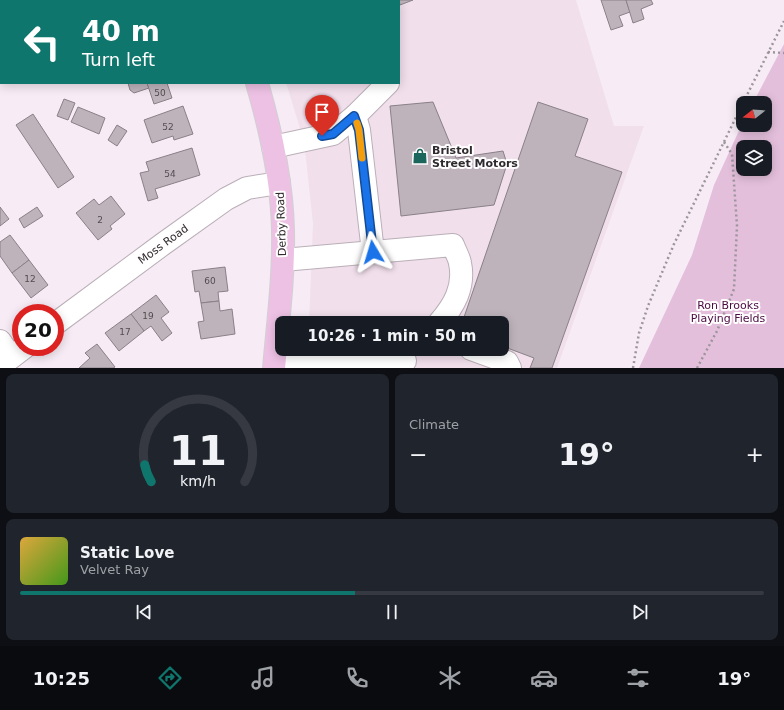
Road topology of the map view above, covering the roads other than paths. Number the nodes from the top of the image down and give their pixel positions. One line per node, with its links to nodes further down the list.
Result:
1 (257, 84): 4 (main road, Derby Road)
2 (387, 84): 3 (street)
3 (354, 116): 4 (street); 6 (street)
4 (273, 147): 5 (main road, Derby Road)
5 (279, 183): 7 (main road, Derby Road); 9 (street, Moss Road)
6 (373, 252): 7 (street); 8 (street)
7 (283, 260): 12 (main road, Derby Road)
8 (445, 316)
9 (64, 317)
10 (490, 356): 13 (street)
11 (408, 359): 12 (street)
12 (274, 366)
13 (510, 368)

